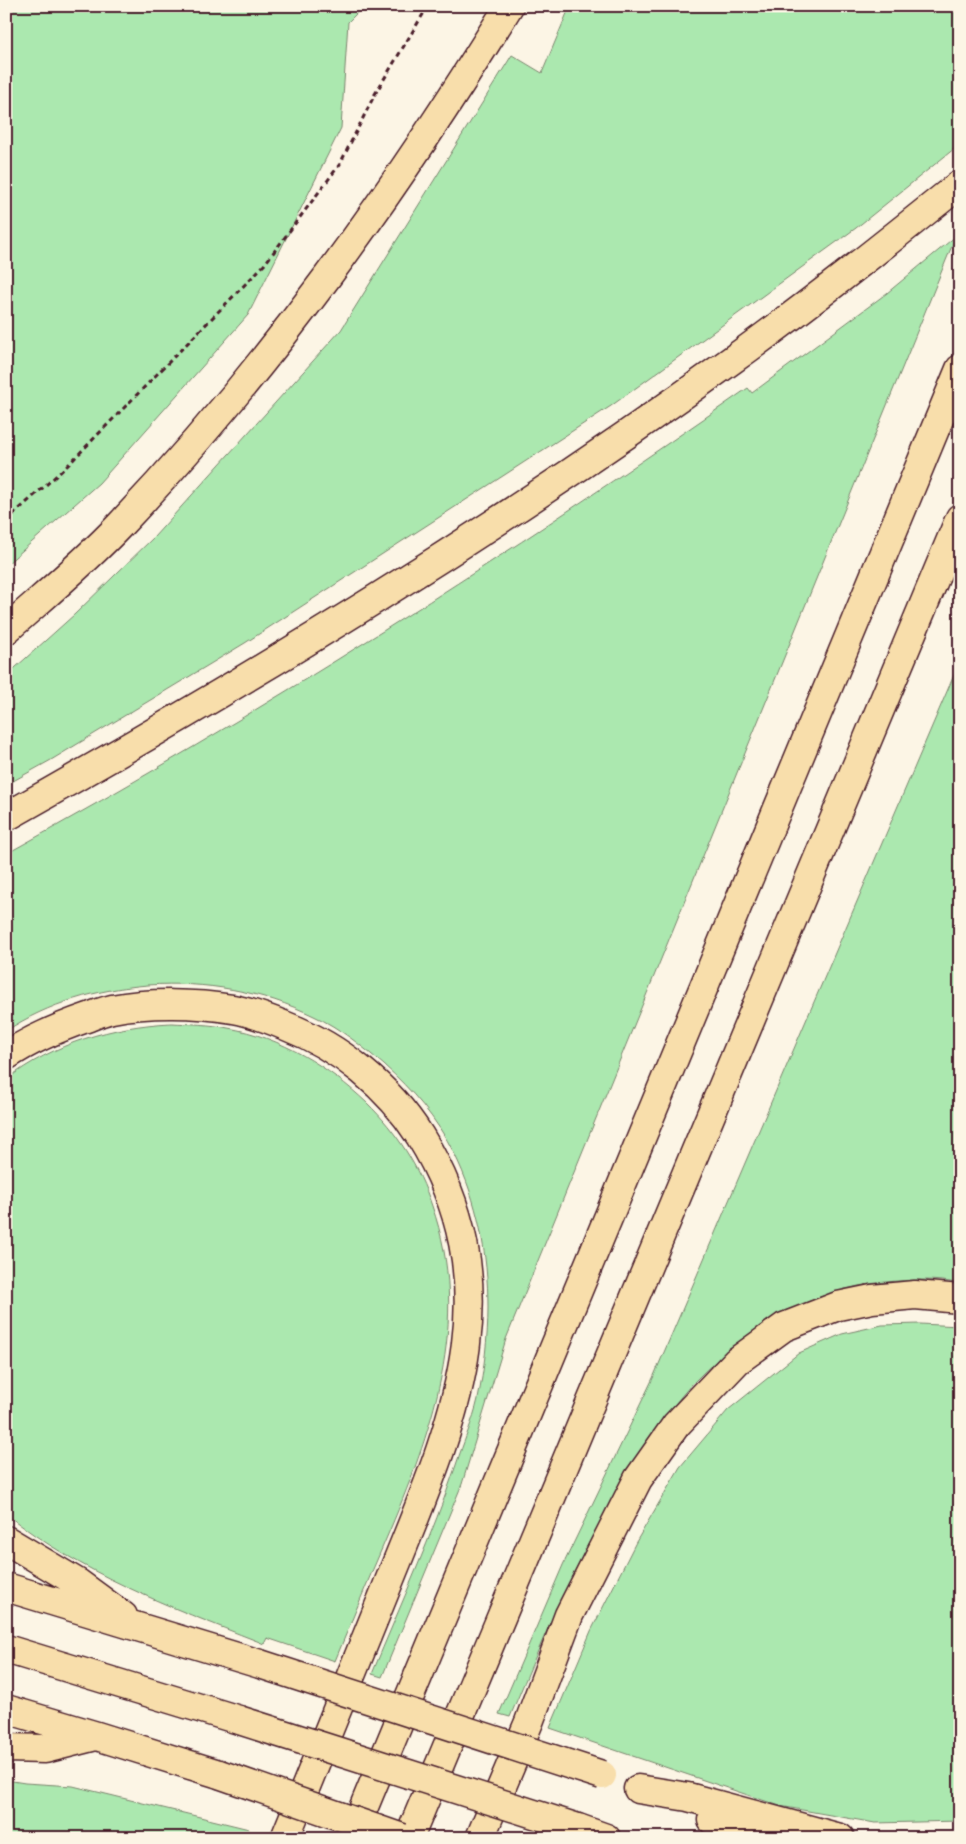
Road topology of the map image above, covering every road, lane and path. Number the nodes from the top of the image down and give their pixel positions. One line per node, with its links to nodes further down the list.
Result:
1 (428, 6): 6 (path)
2 (509, 6): 7 (highway)
3 (960, 184): 8 (highway)
4 (959, 371): 20 (highway)
5 (960, 518): 22 (highway)
6 (6, 521)
7 (6, 630)
8 (6, 817)
9 (6, 1056): 19 (highway)
10 (960, 1299): 23 (highway)
11 (6, 1540): 13 (highway)
12 (6, 1587): 13 (highway)
13 (138, 1627): 18 (highway, bridge)
14 (6, 1649): 24 (highway, bridge)
15 (6, 1709): 16 (highway)
16 (97, 1736): 17 (highway); 21 (highway, bridge)
17 (6, 1748)
18 (638, 1789): 25 (highway); 26 (highway)
19 (285, 1838)
20 (351, 1838)
21 (402, 1838)
22 (409, 1838)
23 (480, 1838)
24 (606, 1838)
25 (760, 1838)
26 (840, 1838)

